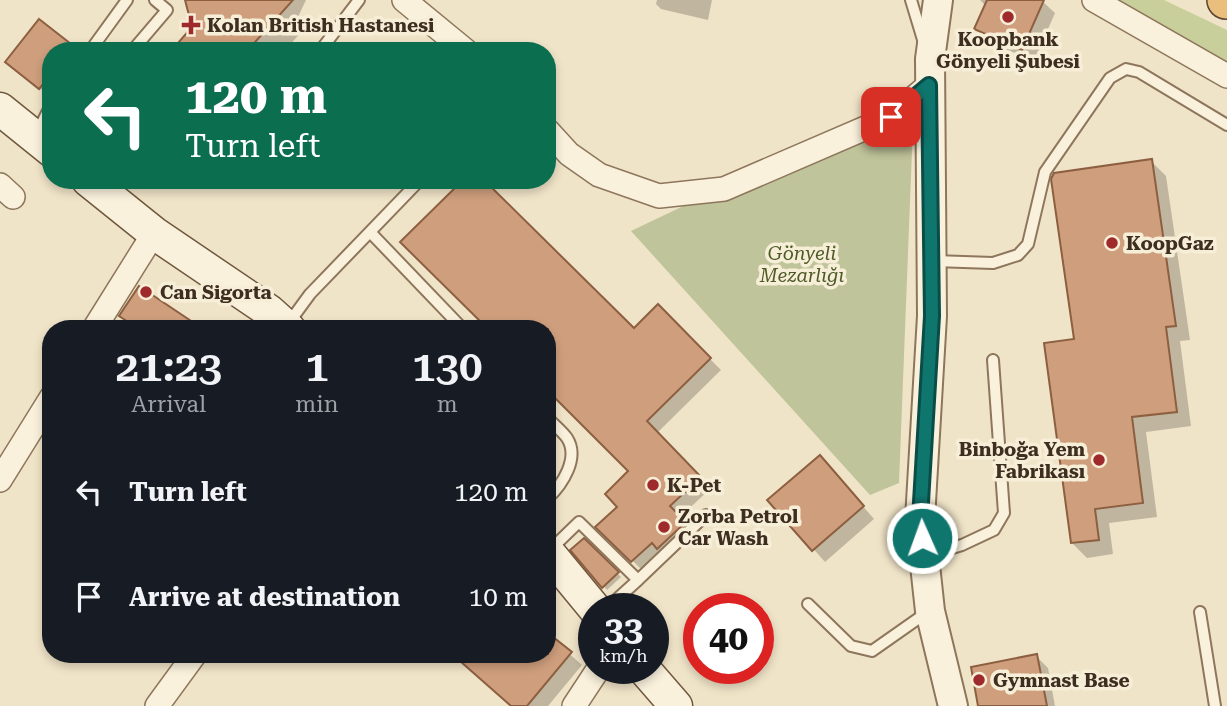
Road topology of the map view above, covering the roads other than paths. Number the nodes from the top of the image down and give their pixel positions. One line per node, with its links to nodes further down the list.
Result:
1 (127, 0): 9 (lane)
2 (155, 0): 10 (lane)
3 (359, 0): 11 (lane)
4 (404, 0): 12 (street)
5 (911, 0): 13 (lane)
6 (929, 0): 13 (street)
7 (939, 0): 13 (street)
8 (1094, 0): 14 (street)
9 (97, 42)
10 (140, 42)
11 (327, 42)
12 (456, 42)
13 (930, 60): 17 (street); 23 (street)
14 (1227, 76)
15 (0, 109): 18 (main road)
16 (1227, 125): 23 (lane)
17 (556, 139)
18 (42, 143)
19 (99, 189): 22 (main road)
20 (411, 189): 21 (lane)
21 (370, 232): 26 (lane); 27 (lane)
22 (154, 233): 24 (street); 25 (main road)
23 (931, 261): 35 (street)
24 (100, 320)
25 (271, 320)
26 (281, 320)
27 (454, 320)
28 (993, 360): 35 (lane)
29 (42, 412): 31 (street)
30 (556, 426): 32 (lane)
31 (0, 480)
32 (556, 489)
33 (706, 514): 37 (lane)
34 (556, 544): 37 (lane)
35 (923, 557): 41 (street)
36 (556, 562): 38 (main road)
37 (638, 580): 39 (lane)
38 (582, 593)
39 (624, 593)
40 (808, 604): 41 (lane)
41 (930, 611): 49 (street)
42 (1200, 612): 50 (lane)
43 (188, 663): 46 (street)
44 (588, 684): 47 (street)
45 (657, 684): 48 (main road)
46 (157, 706)
47 (574, 706)
48 (676, 706)
49 (954, 706)
50 (1215, 706)

